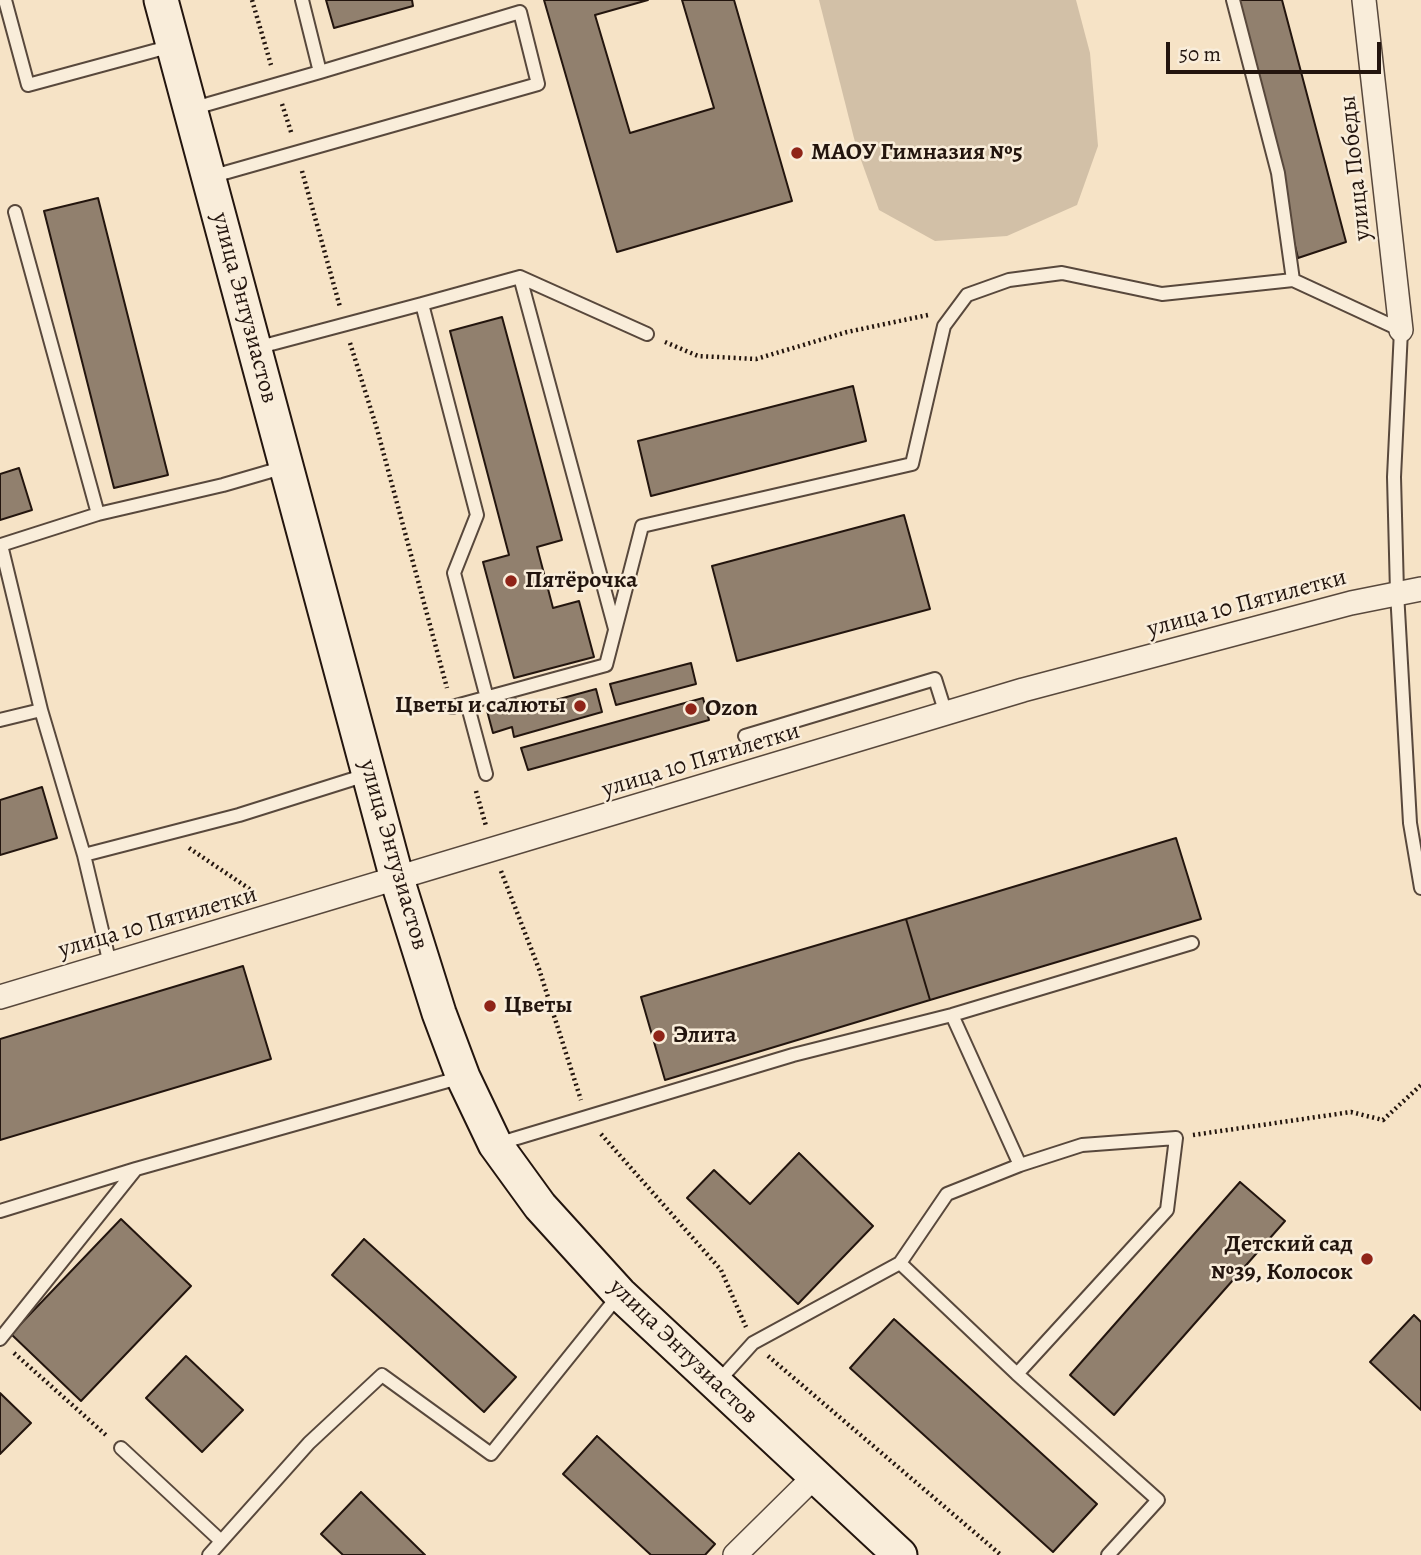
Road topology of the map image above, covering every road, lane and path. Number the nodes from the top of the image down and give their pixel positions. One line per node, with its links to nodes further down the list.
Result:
1 (5, 0): 6 (lane)
2 (161, 0): 6 (street, улица Энтузиастов)
3 (302, 0): 7 (lane)
4 (1233, 0): 12 (lane)
5 (1364, 0): 15 (street, улица Победы)
6 (173, 46): 8 (street, улица Энтузиастов)
7 (320, 72): 8 (lane); 9 (lane)
8 (191, 108): 9 (street, улица Энтузиастов)
9 (209, 177): 17 (street, улица Энтузиастов)
10 (15, 212): 19 (lane)
11 (520, 277): 13 (lane); 16 (lane); 23 (lane)
12 (1293, 280): 14 (lane); 15 (lane)
13 (422, 304): 17 (lane); 24 (lane)
14 (956, 309): 16 (path); 23 (lane)
15 (1401, 330): 22 (lane)
16 (647, 334)
17 (256, 348): 18 (street, улица Энтузиастов)
18 (286, 467): 19 (lane); 31 (street, улица Энтузиастов)
19 (98, 514): 20 (lane)
20 (0, 545): 27 (lane)
21 (1421, 589): 22 (street, улица 10 Пятилетки)
22 (1397, 592): 28 (street, улица 10 Пятилетки); 36 (lane)
23 (615, 629): 24 (lane)
24 (486, 698): 25 (lane)
25 (467, 703): 26 (lane); 32 (lane)
26 (452, 707)
27 (41, 710): 29 (lane); 34 (lane)
28 (946, 714): 30 (lane); 35 (street, улица 10 Пятилетки)
29 (0, 720)
30 (745, 736)
31 (370, 774): 33 (lane); 35 (street, улица Энтузиастов)
32 (486, 774)
33 (167, 833): 34 (lane); 37 (path)
34 (84, 855): 39 (lane)
35 (397, 879): 37 (street, улица 10 Пятилетки); 42 (street, улица Энтузиастов)
36 (1421, 888)
37 (285, 912): 39 (street, улица 10 Пятилетки)
38 (1192, 943): 41 (lane)
39 (110, 964): 40 (street, улица 10 Пятилетки)
40 (0, 997)
41 (952, 1015): 45 (lane); 46 (lane)
42 (463, 1077): 45 (street, улица Энтузиастов); 47 (lane)
43 (1421, 1086): 44 (path)
44 (1176, 1138): 46 (lane); 53 (lane)
45 (495, 1144): 50 (street, улица Энтузиастов)
46 (1020, 1165): 49 (lane)
47 (136, 1169): 48 (lane); 51 (lane)
48 (0, 1211)
49 (900, 1264): 53 (lane); 54 (lane)
50 (620, 1294): 54 (street, улица Энтузиастов); 57 (lane)
51 (0, 1339)
52 (10, 1349): 55 (path)
53 (1017, 1374): 61 (lane)
54 (716, 1384): 56 (street, улица Энтузиастов)
55 (121, 1448): 57 (lane)
56 (815, 1476): 59 (street); 60 (street, улица Энтузиастов)
57 (221, 1541): 58 (lane)
58 (209, 1555)
59 (735, 1555)
60 (901, 1555)
61 (1108, 1555)

